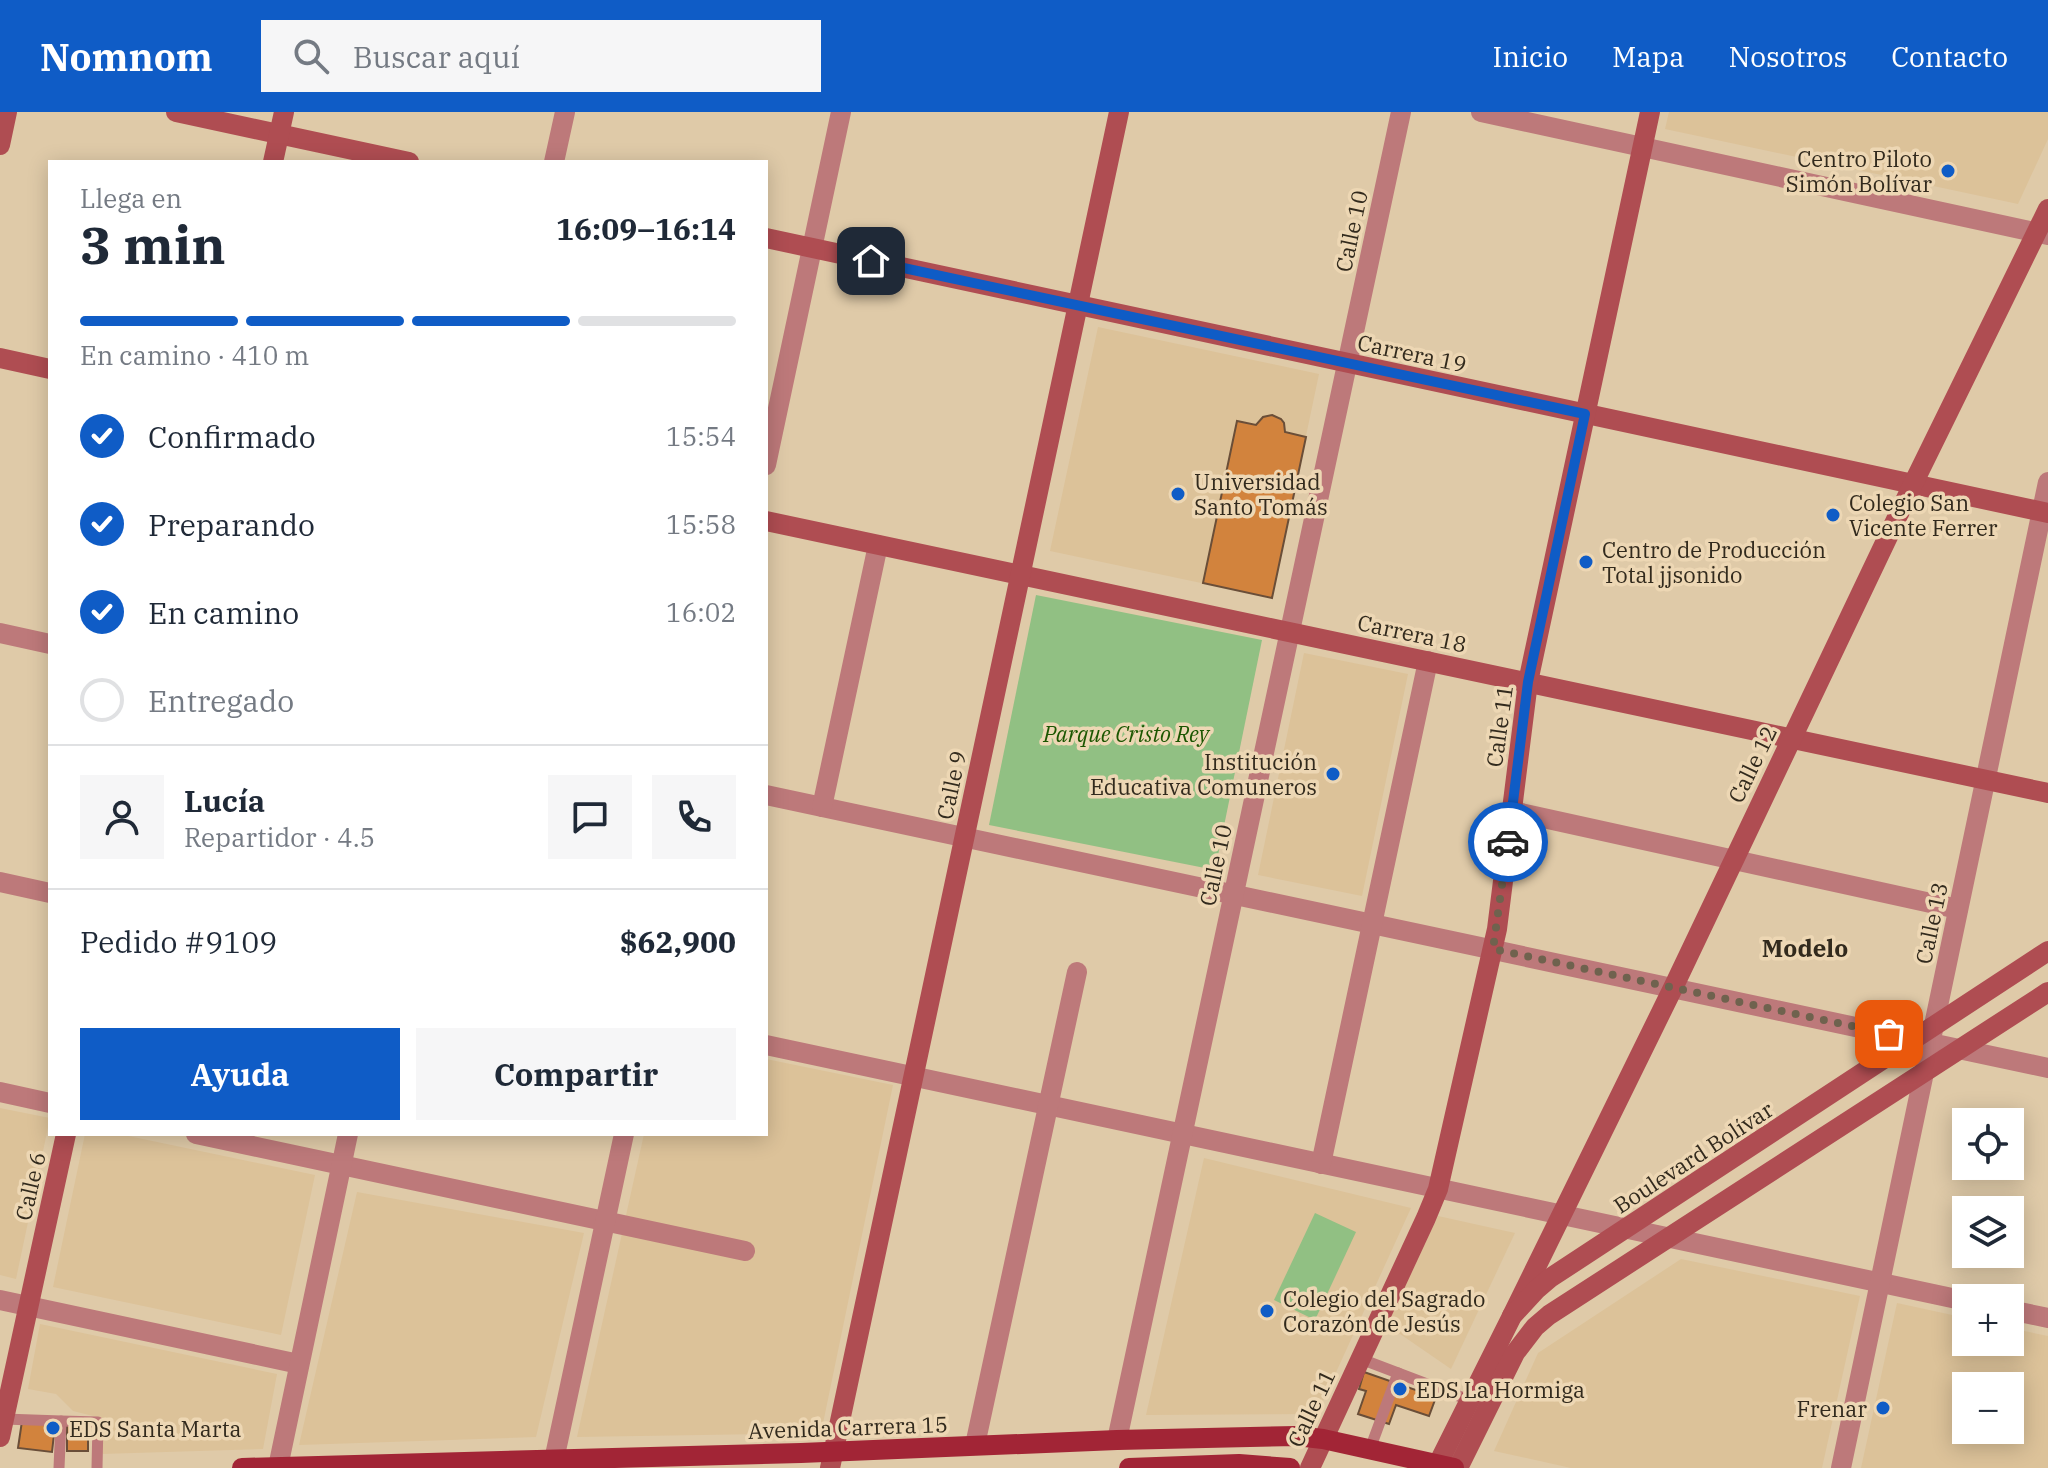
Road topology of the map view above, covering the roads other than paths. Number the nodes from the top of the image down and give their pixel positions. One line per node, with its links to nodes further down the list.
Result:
1 (7, 112): 11 (street)
2 (176, 112): 10 (street)
3 (284, 112): 10 (street)
4 (565, 112): 15 (street)
5 (841, 112): 19 (street)
6 (1119, 112): 20 (street, Calle 9)
7 (1401, 112): 22 (street, Calle 10)
8 (1481, 112): 12 (street)
9 (1650, 112): 12 (street, Calle 11)
10 (279, 134): 13 (street); 14 (street)
11 (0, 145)
12 (1643, 147): 17 (street); 24 (street, Calle 11)
13 (273, 160)
14 (400, 160)
15 (554, 160)
16 (2048, 209): 17 (street)
17 (2042, 234): 27 (street, Calle 12)
18 (768, 238): 19 (street, Carrera 19)
19 (812, 248): 20 (street, Carrera 19); 25 (street)
20 (1078, 305): 22 (street, Carrera 19); 31 (street, Calle 9)
21 (0, 358): 23 (street)
22 (1347, 363): 24 (street, Carrera 19); 32 (street, Calle 10)
23 (48, 369)
24 (1585, 414): 27 (street, Carrera 19); 36 (street, Calle 11)
25 (768, 456)
26 (2048, 482): 28 (street, Calle 13)
27 (1913, 484): 28 (street, Carrera 19); 37 (street, Calle 12)
28 (2045, 512): 38 (street, Calle 13)
29 (768, 521): 30 (street, Carrera 18)
30 (878, 545): 31 (street, Carrera 18); 41 (street)
31 (1020, 575): 32 (street, Carrera 18); 43 (street, Calle 9)
32 (1290, 632): 35 (street, Carrera 18); 47 (street, Calle 10)
33 (0, 633): 34 (street)
34 (48, 644)
35 (1428, 661): 36 (street, Carrera 18); 49 (street)
36 (1528, 682): 37 (street, Carrera 18); 42 (street, Calle 11)
37 (1791, 738): 38 (street, Carrera 18); 44 (street, Calle 12)
38 (1985, 779): 39 (street, Carrera 18); 48 (street, Calle 13)
39 (2048, 793)
40 (768, 795): 41 (street)
41 (822, 807): 43 (street)
42 (1512, 811): 44 (street); 50 (street, Calle 11)
43 (964, 837): 47 (street); 60 (street, Calle 9)
44 (1732, 860): 48 (street); 53 (street, Calle 12)
45 (0, 882): 46 (street)
46 (48, 893)
47 (1234, 894): 49 (street); 64 (street, Calle 10)
48 (1958, 909): 55 (street, Calle 13)
49 (1372, 924): 50 (street); 69 (street)
50 (1493, 949): 53 (street); 71 (street, Calle 11)
51 (2048, 951): 55 (street, Boulevard Bolívar)
52 (1077, 972): 63 (street)
53 (1673, 988): 55 (street); 72 (street, Calle 12)
54 (2048, 992): 57 (street)
55 (1926, 1036): 57 (street); 59 (street, Calle 13); 74 (street, Boulevard Bolívar)
56 (768, 1045): 60 (street)
57 (1960, 1049): 58 (street); 59 (street)
58 (2048, 1068)
59 (1924, 1072): 75 (street); 77 (street, Calle 13)
60 (914, 1077): 63 (street); 95 (street, Calle 9)
61 (0, 1092): 62 (street)
62 (48, 1103)
63 (1048, 1106): 64 (street); 92 (street)
64 (1182, 1134): 69 (street); 91 (street, Calle 10)
65 (66, 1136): 80 (street, Calle 6)
66 (205, 1136): 70 (street)
67 (348, 1136): 70 (street)
68 (624, 1136): 73 (street)
69 (1321, 1164): 71 (street)
70 (342, 1165): 73 (street); 85 (street)
71 (1438, 1189): 72 (street); 84 (street, Calle 11)
72 (1561, 1215): 74 (street); 82 (street, Calle 12)
73 (605, 1221): 76 (street); 94 (street)
74 (1626, 1229): 75 (street); 82 (street, Boulevard Bolívar)
75 (1669, 1238): 77 (street); 97 (street)
76 (745, 1251)
77 (1880, 1283): 78 (street); 104 (street, Calle 13)
78 (1952, 1298)
79 (0, 1300): 80 (street)
80 (27, 1306): 85 (street); 89 (street, Calle 6)
81 (2024, 1313): 83 (street)
82 (1512, 1316): 87 (street, Boulevard Bolívar)
83 (2048, 1318)
84 (1361, 1359): 86 (lane); 90 (street, Calle 11)
85 (299, 1364): 96 (street)
86 (1398, 1373): 87 (lane); 93 (lane)
87 (1469, 1400): 97 (street, Boulevard Bolívar)
88 (61, 1421): 89 (lane); 98 (lane); 99 (lane)
89 (2, 1428)
90 (1323, 1439): 91 (main road, Avenida Carrera 15); 93 (main road, Avenida Carrera 15); 103 (street, Calle 11)
91 (1117, 1440): 92 (main road, Avenida Carrera 15)
92 (975, 1445): 95 (main road, Avenida Carrera 15)
93 (1370, 1449): 97 (main road, Avenida Carrera 15)
94 (554, 1460): 95 (main road, Avenida Carrera 15); 96 (main road, Avenida Carrera 15)
95 (832, 1460)
96 (278, 1467): 100 (main road, Avenida Carrera 15)
97 (1446, 1467)
98 (59, 1468)
99 (97, 1468)
100 (242, 1468)
101 (1129, 1468): 102 (main road)
102 (1290, 1468)
103 (1310, 1468)
104 (1841, 1468)

